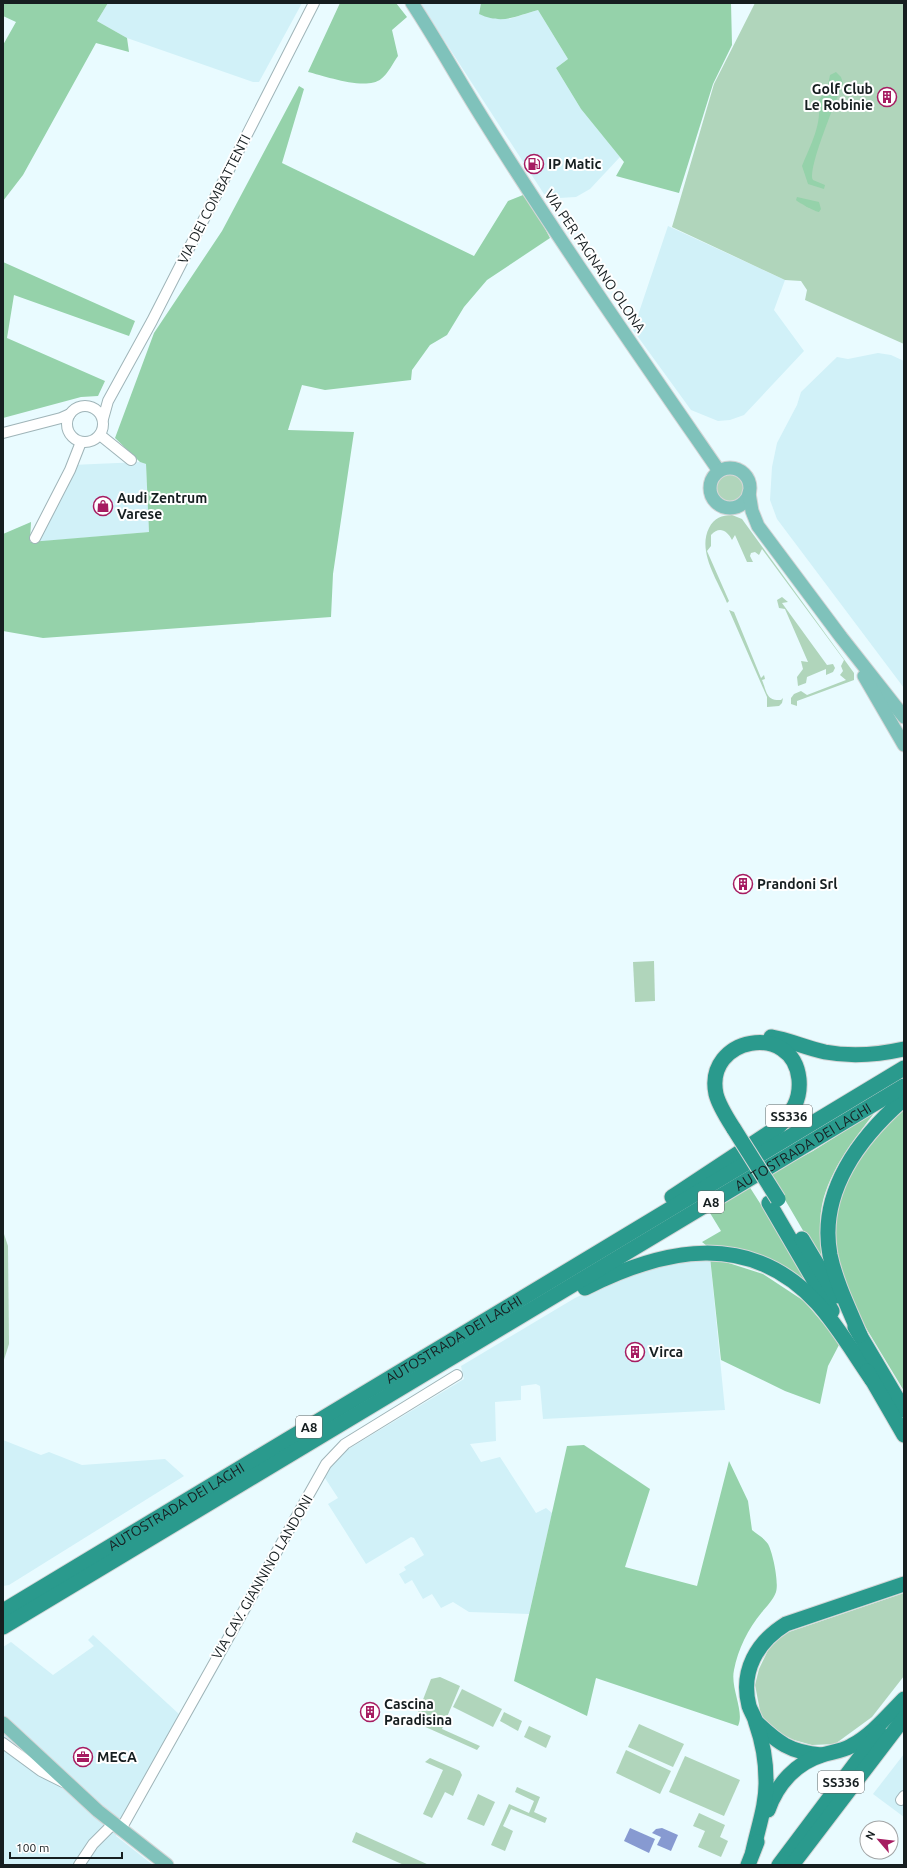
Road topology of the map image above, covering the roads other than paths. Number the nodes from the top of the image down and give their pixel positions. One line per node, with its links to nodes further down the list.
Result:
1 (314, 3): 3 (street, VIA DEI COMBATTENTI)
2 (412, 3): 13 (main road, VIA PER FAGNANO OLONA)
3 (112, 393): 4 (street, VIA DEI COMBATTENTI); 6 (street, VIA DEI COMBATTENTI)
4 (91, 406): 5 (street, VIA DEI COMBATTENTI); 6 (street)
5 (70, 414): 7 (street, VIA DEI COMBATTENTI); 8 (street)
6 (103, 419): 10 (street, VIA DEI COMBATTENTI)
7 (45, 422): 8 (street); 9 (street, VIA DEI COMBATTENTI)
8 (68, 432): 11 (street)
9 (3, 433)
10 (100, 435): 11 (street); 12 (street)
11 (81, 442): 17 (street)
12 (131, 460)
13 (719, 471): 14 (main road); 15 (main road)
14 (749, 493): 15 (main road); 16 (main road)
15 (731, 508): 16 (main road)
16 (758, 526): 18 (main road)
17 (35, 538)
18 (841, 637): 19 (main road); 20 (main road)
19 (904, 717)
20 (904, 745)
21 (904, 1049): 25 (highway)
22 (904, 1068): 27 (highway, AUTOSTRADA DEI LAGHI / A8)
23 (904, 1086): 28 (highway, AUTOSTRADA DEI LAGHI / A8)
24 (904, 1099): 29 (highway)
25 (730, 1132): 26 (highway); 27 (highway, SS336)
26 (773, 1201): 29 (highway); 31 (highway)
27 (614, 1243): 35 (highway, AUTOSTRADA DEI LAGHI / A8)
28 (518, 1317): 31 (highway); 36 (highway, AUTOSTRADA DEI LAGHI / A8)
29 (860, 1335): 32 (highway)
30 (458, 1375): 45 (street, VIA CAV. GIANNINO LANDONI)
31 (872, 1380): 33 (highway)
32 (904, 1410)
33 (904, 1435)
34 (904, 1584): 39 (highway)
35 (3, 1611)
36 (3, 1627)
37 (904, 1699): 43 (highway); 49 (highway, SS336)
38 (904, 1718): 50 (highway, SS336)
39 (756, 1722): 43 (highway); 46 (highway)
40 (3, 1723): 44 (main road)
41 (904, 1732): 51 (highway)
42 (3, 1743): 44 (street)
43 (821, 1755): 46 (highway)
44 (68, 1784): 45 (main road)
45 (117, 1826): 47 (street, VIA CAV. GIANNINO LANDONI); 48 (main road)
46 (751, 1858)
47 (79, 1865)
48 (166, 1865)
49 (779, 1865)
50 (792, 1865)
51 (803, 1865)

